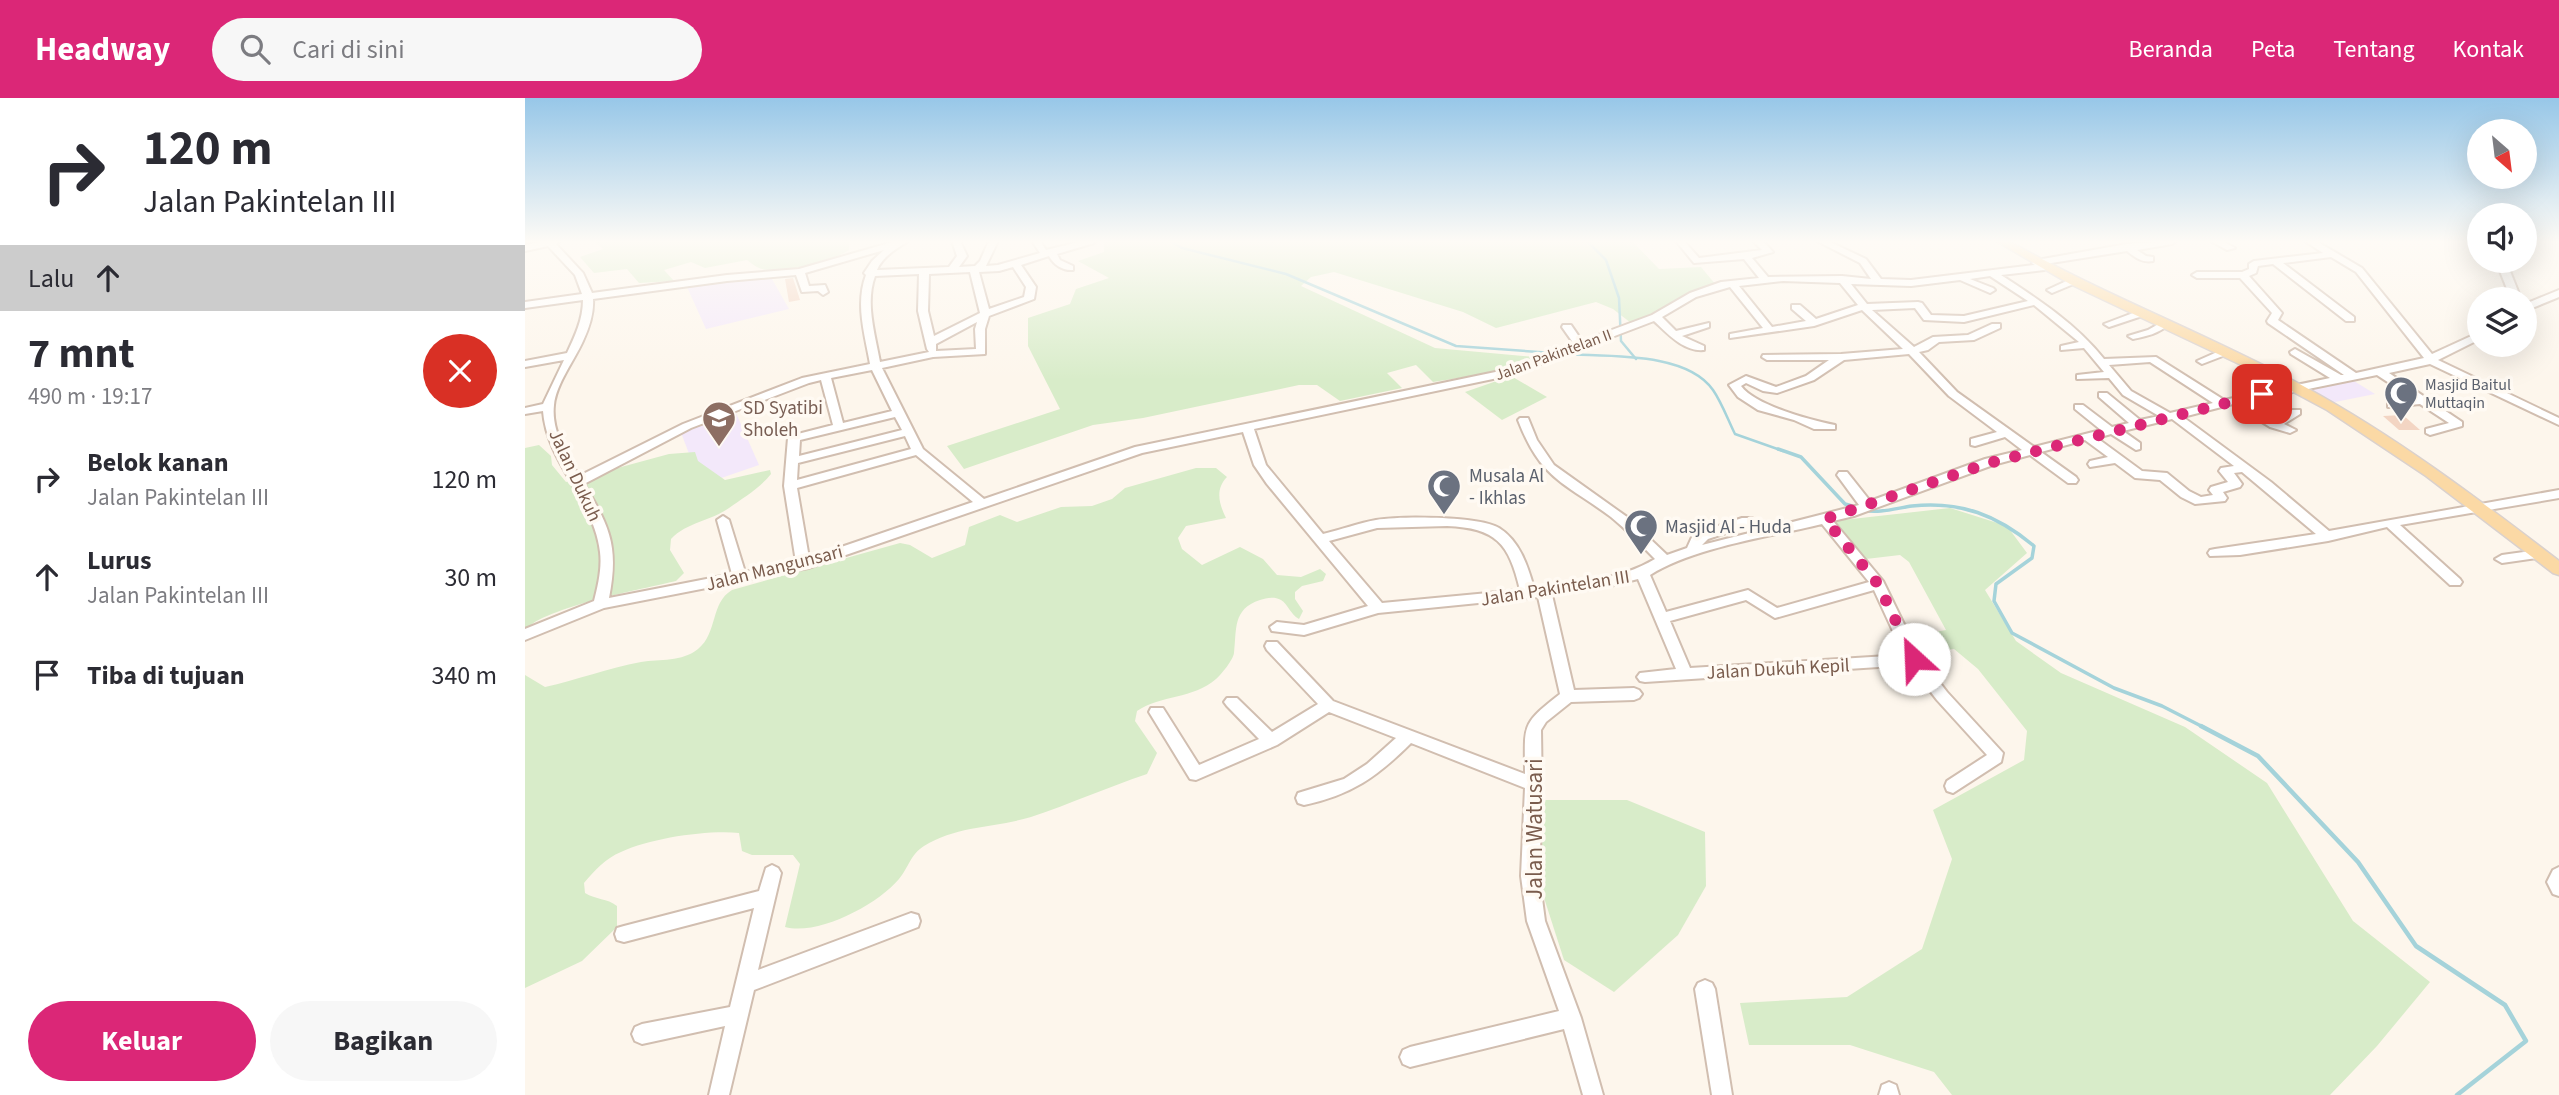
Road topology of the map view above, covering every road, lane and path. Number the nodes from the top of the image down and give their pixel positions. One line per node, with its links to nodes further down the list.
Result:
1 (586, 288): 22 (street)
2 (659, 288): 22 (street)
3 (822, 288): 20 (street)
4 (868, 288): 58 (street)
5 (924, 288): 45 (street)
6 (979, 288): 29 (street)
7 (1031, 288): 29 (street)
8 (1709, 288): 30 (street, Jalan Pakintelan II)
9 (1735, 288): 38 (street)
10 (1848, 288): 27 (street)
11 (1984, 288): 18 (street)
12 (2013, 288): 23 (street)
13 (2058, 288): 19 (street)
14 (2087, 288): 28 (main road)
15 (2254, 288): 62 (street)
16 (2309, 288): 31 (street)
17 (2374, 288): 55 (street)
18 (1990, 290)
19 (2052, 290)
20 (823, 292)
21 (2559, 293): 24 (street)
22 (589, 297): 25 (street); 51 (street, Jalan Dukuh)
23 (2036, 302): 27 (street); 43 (street)
24 (2537, 303)
25 (525, 305)
26 (1796, 307): 32 (street)
27 (1863, 307): 32 (street); 48 (street)
28 (2141, 313): 33 (street); 34 (main road)
29 (985, 314): 45 (street); 45 (street)
30 (1656, 317): 39 (street); 44 (street, Jalan Pakintelan II)
31 (2350, 319)
32 (1814, 323): 38 (street)
33 (2109, 324)
34 (2164, 324): 41 (street); 49 (main road)
35 (1705, 326): 39 (street)
36 (1996, 326): 48 (street)
37 (1567, 327): 44 (street)
38 (1769, 329): 40 (street)
39 (1674, 335): 46 (street)
40 (1734, 336)
41 (2133, 336)
42 (2467, 341): 55 (street)
43 (2087, 344): 47 (street); 56 (street)
44 (1580, 346): 83 (street, Jalan Pakintelan II)
45 (932, 348): 58 (street)
46 (1700, 348)
47 (2065, 348)
48 (1912, 351): 53 (street); 89 (street)
49 (2224, 352): 54 (street); 66 (main road)
50 (2295, 352): 65 (street)
51 (571, 355): 57 (street); 72 (street, Jalan Dukuh)
52 (1767, 357): 53 (street)
53 (1841, 357): 84 (street)
54 (2202, 361)
55 (2427, 361): 59 (street); 63 (street); 79 (street)
56 (2102, 362): 60 (street); 70 (street)
57 (525, 364)
58 (876, 367): 61 (street); 76 (street)
59 (2377, 370): 62 (street); 69 (street)
60 (2112, 374): 64 (street); 77 (street)
61 (825, 375): 80 (street); 101 (street)
62 (2352, 375): 65 (street)
63 (2443, 376)
64 (2081, 377)
65 (2338, 378): 66 (street)
66 (2296, 387): 68 (street); 106 (main road)
67 (2103, 395): 81 (street)
68 (2234, 400): 70 (street); 82 (street)
69 (2421, 400): 71 (street); 87 (street)
70 (2221, 403): 77 (street)
71 (2392, 405)
72 (548, 406): 74 (street); 101 (street, Jalan Dukuh)
73 (2079, 407): 86 (street)
74 (525, 411)
75 (2296, 412): 82 (street)
76 (899, 413): 88 (street); 96 (street)
77 (2171, 415): 81 (street); 98 (street)
78 (1524, 420): 117 (street)
79 (2559, 422)
80 (837, 423)
81 (2138, 424): 86 (street)
82 (2274, 425): 85 (street)
83 (1247, 426): 104 (street, Jalan Pakintelan II); 112 (street)
84 (1831, 427)
85 (2290, 430)
86 (2111, 431): 90 (street); 92 (street)
87 (2430, 431)
88 (907, 432): 93 (street); 96 (street)
89 (2005, 433): 91 (street); 94 (street)
90 (2087, 436): 94 (street); 95 (street)
91 (1975, 442)
92 (2136, 446)
93 (918, 450): 102 (street); 104 (street)
94 (2033, 451): 100 (street); 105 (street)
95 (2116, 458): 97 (street); 98 (street)
96 (793, 461): 102 (street)
97 (2094, 464)
98 (2244, 468): 111 (street)
99 (1843, 475): 105 (street)
100 (2072, 480)
101 (578, 482): 126 (street, Jalan Dukuh)
102 (790, 486): 118 (street)
103 (2559, 494): 106 (street)
104 (983, 504): 118 (street, Jalan Mangunsari)
105 (1865, 507): 107 (street, Jalan Pakintelan III)
106 (2483, 510): 110 (street); 115 (main road)
107 (1825, 519): 113 (street, Jalan Pakintelan III); 123 (street)
108 (723, 520): 121 (street)
109 (1747, 521): 113 (street)
110 (2391, 523): 111 (street); 122 (street)
111 (2328, 537): 114 (street)
112 (1320, 539): 125 (street); 127 (street)
113 (1693, 551): 117 (street, Jalan Pakintelan III)
114 (2215, 553)
115 (2539, 554): 116 (street); 119 (main road)
116 (2502, 559)
117 (1664, 560): 120 (street, Jalan Pakintelan III)
118 (803, 565): 121 (street, Jalan Mangunsari)
119 (2559, 569)
120 (1642, 573): 124 (street, Jalan Pakintelan III); 128 (street, Jalan Dukuh Kepil)
121 (740, 578): 126 (street, Jalan Mangunsari)
122 (2455, 582)
123 (1878, 584): 128 (street); 132 (street)
124 (1544, 592): 125 (street, Jalan Pakintelan III); 136 (street)
125 (1528, 594): 127 (street, Jalan Pakintelan III)
126 (601, 604): 130 (street)
127 (1378, 608): 129 (street, Jalan Pakintelan III)
128 (1661, 618): 133 (street, Jalan Dukuh Kepil)
129 (1277, 627)
130 (525, 635)
131 (1272, 646): 138 (street)
132 (1914, 659): 133 (street, Jalan Dukuh Kepil); 143 (street)
133 (1685, 673): 134 (street, Jalan Dukuh Kepil)
134 (1645, 677)
135 (1633, 694): 136 (street)
136 (1568, 696): 142 (street, Jalan Watusari)
137 (1232, 702): 141 (street)
138 (1328, 705): 140 (street); 141 (street)
139 (1157, 712): 141 (street)
140 (1408, 736): 142 (street); 144 (street)
141 (1271, 741)
142 (1534, 784): 154 (street, Jalan Watusari)
143 (1953, 786)
144 (1304, 798)
145 (772, 873): 148 (street)
146 (2559, 875): 147 (street)
147 (2559, 888)
148 (767, 897): 150 (street); 151 (street)
149 (911, 921): 151 (street)
150 (624, 934)
151 (748, 984): 153 (street)
152 (1705, 989): 159 (street)
153 (740, 1014): 155 (street); 157 (street)
154 (1571, 1018): 156 (street); 158 (street, Jalan Watusari)
155 (642, 1034)
156 (1410, 1057)
157 (719, 1095)
158 (1593, 1095)
159 (1722, 1095)

